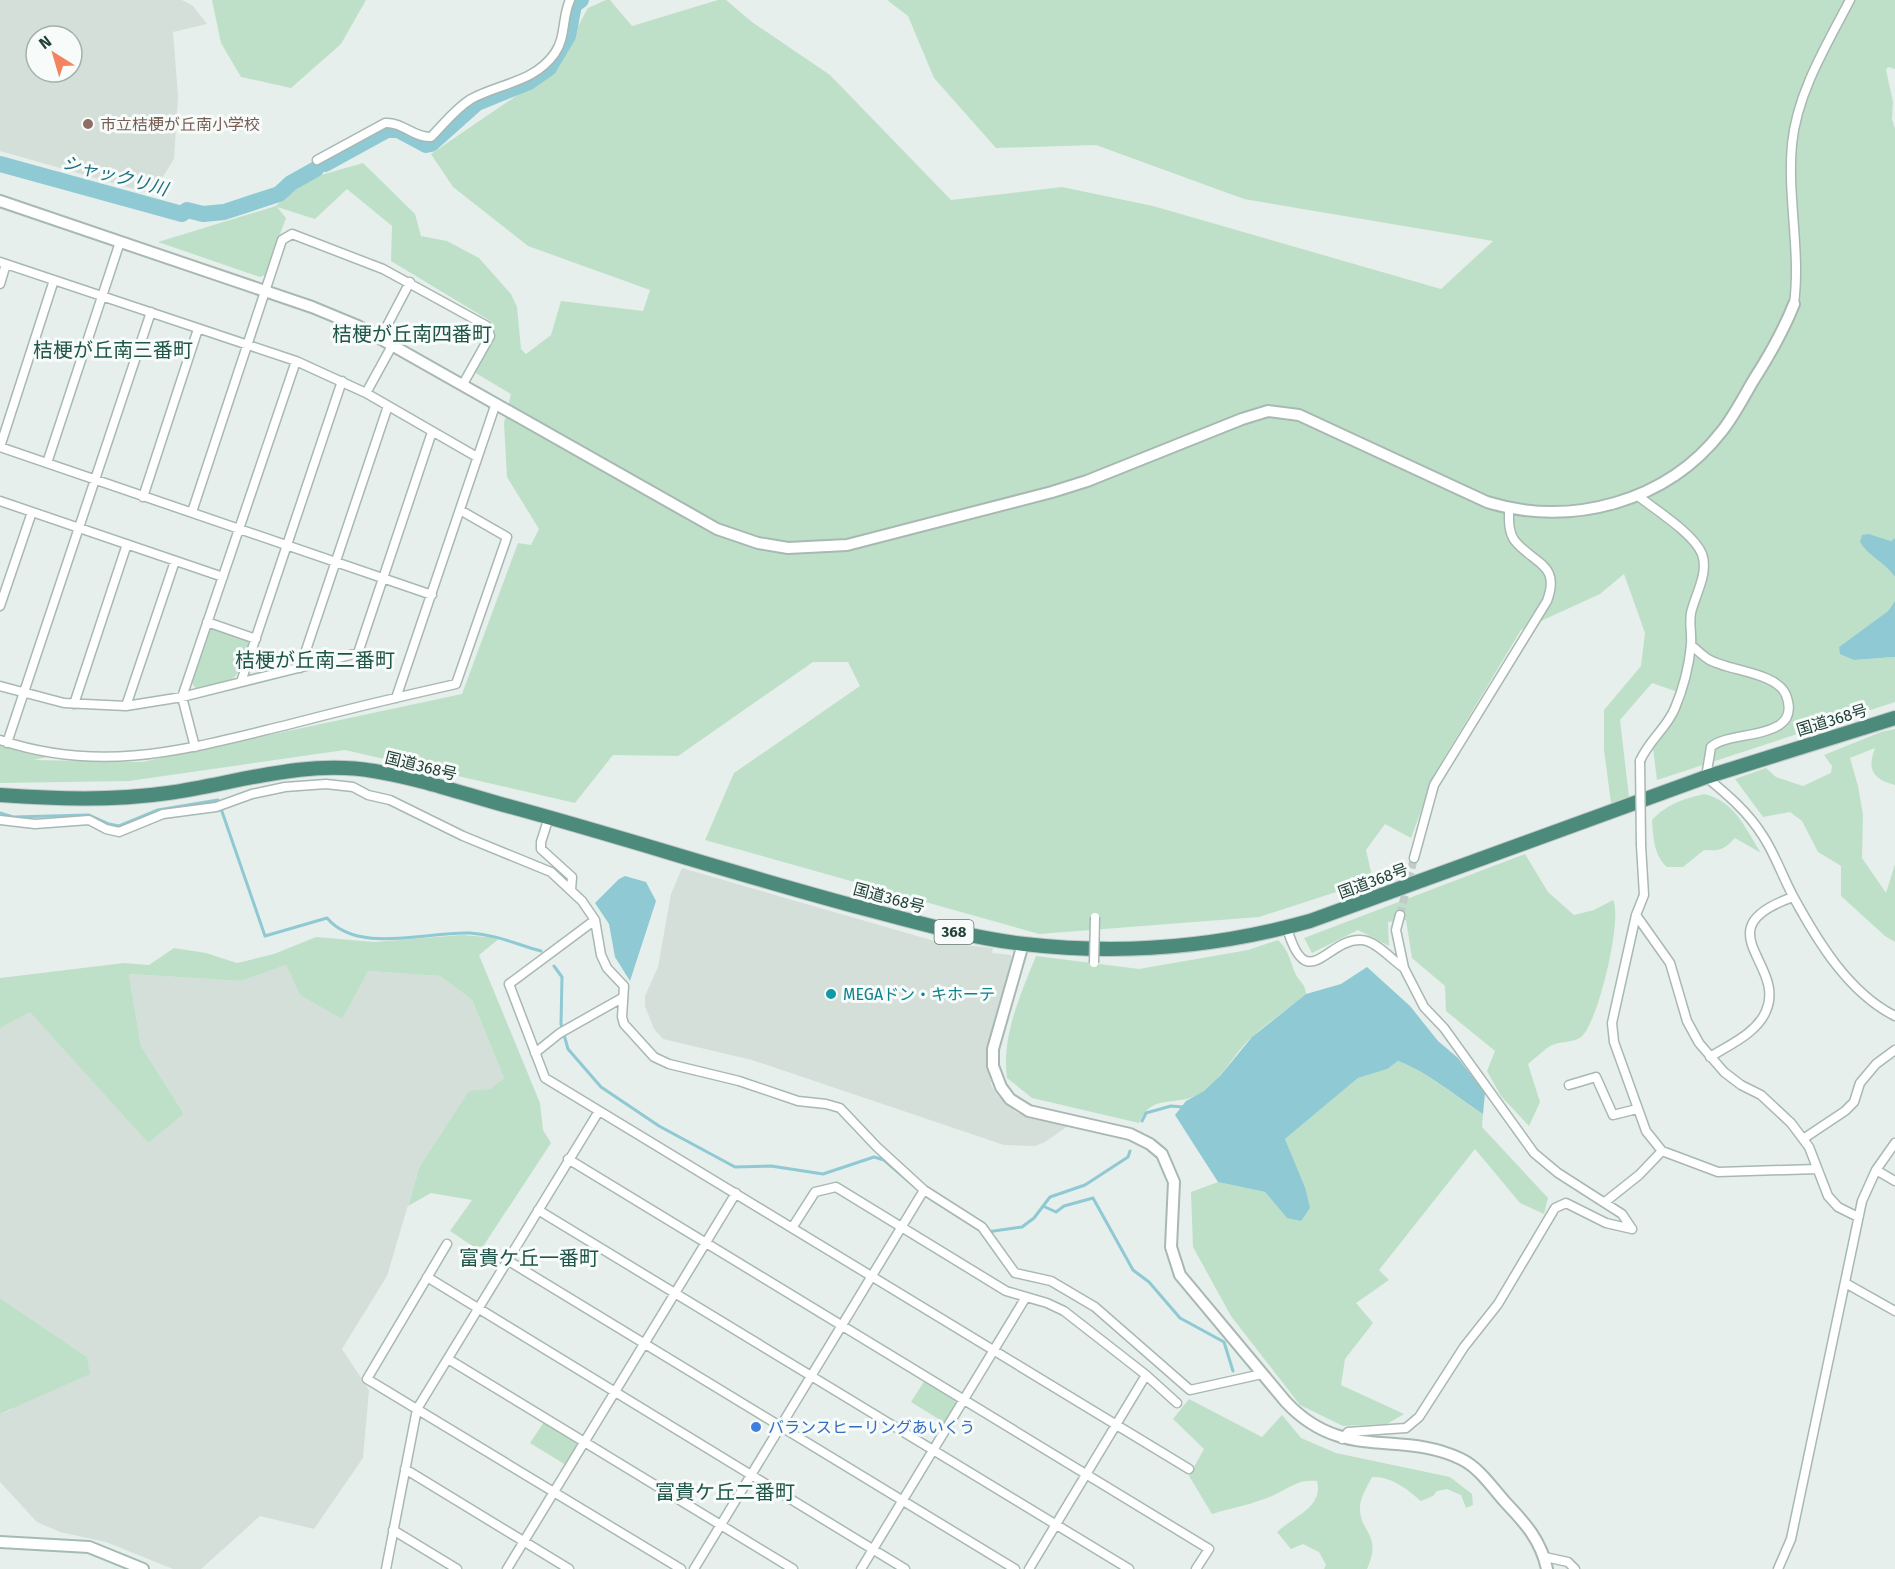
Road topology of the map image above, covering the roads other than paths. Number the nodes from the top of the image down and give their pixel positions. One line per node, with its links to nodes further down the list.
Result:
1 (570, 0): 3 (street)
2 (1850, 0): 12 (street)
3 (317, 160)
4 (0, 201): 5 (street)
5 (120, 242): 10 (street); 11 (street)
6 (3, 263): 7 (street); 9 (street)
7 (54, 280): 11 (street); 25 (street)
8 (410, 282): 10 (street); 15 (street); 20 (street)
9 (0, 284)
10 (265, 292): 15 (street); 17 (street)
11 (102, 296): 13 (street); 27 (street)
12 (1794, 304): 29 (street)
13 (150, 312): 14 (street); 28 (street)
14 (198, 329): 17 (street); 30 (street)
15 (381, 338): 16 (street)
16 (393, 344): 20 (street); 21 (street)
17 (248, 345): 18 (street); 35 (street)
18 (296, 361): 19 (street); 37 (street)
19 (342, 381): 21 (street); 39 (street)
20 (463, 384): 22 (street)
21 (366, 393): 23 (street)
22 (496, 403): 26 (street); 32 (street)
23 (388, 406): 24 (street); 41 (street)
24 (432, 432): 26 (street); 43 (street)
25 (0, 447): 27 (street)
26 (477, 457): 33 (street)
27 (48, 464): 28 (street)
28 (95, 480): 30 (street); 36 (street)
29 (1638, 496): 32 (street); 48 (street)
30 (143, 497): 35 (street)
31 (0, 501): 34 (street)
32 (1509, 509): 64 (street)
33 (460, 510): 44 (street); 54 (street)
34 (32, 512): 36 (street); 45 (street)
35 (192, 512): 37 (street)
36 (79, 528): 38 (street); 52 (street)
37 (239, 530): 39 (street); 42 (street)
38 (127, 544): 40 (street); 55 (street)
39 (286, 545): 41 (street); 47 (street)
40 (175, 561): 42 (street); 56 (street)
41 (335, 562): 43 (street); 49 (street)
42 (223, 577): 46 (street)
43 (384, 578): 44 (street); 49 (street)
44 (432, 595): 54 (street)
45 (0, 606)
46 (207, 622): 47 (street); 53 (street)
47 (256, 639): 50 (street)
48 (1691, 645): 60 (street); 68 (street, bridge)
49 (300, 668): 50 (street)
50 (241, 682): 53 (street)
51 (0, 686): 52 (street)
52 (24, 694): 55 (street); 58 (street)
53 (182, 697): 56 (street); 59 (street)
54 (396, 698): 59 (street)
55 (74, 704): 56 (street)
56 (126, 706)
57 (1895, 718): 60 (highway, 国道368号 / 368)
58 (3, 742): 59 (street)
59 (195, 747)
60 (1706, 777): 66 (street); 71 (highway, 国道368号 / 368)
61 (0, 795): 62 (highway, 国道368号 / 368)
62 (549, 817): 65 (street); 72 (highway, 国道368号 / 368)
63 (0, 820): 65 (street)
64 (1414, 858)
65 (571, 890): 70 (street)
66 (1793, 897): 76 (street); 79 (street)
67 (1400, 915): 74 (street)
68 (1636, 915): 79 (street); 81 (street)
69 (1095, 917): 73 (street, bridge)
70 (595, 920): 75 (street); 78 (street)
71 (1287, 928): 72 (highway, 国道368号 / 368); 74 (street)
72 (1023, 944): 111 (street)
73 (1094, 963)
74 (1404, 968): 92 (street)
75 (622, 998): 78 (street); 91 (street)
76 (1895, 1016)
77 (1895, 1050): 83 (street)
78 (535, 1053): 82 (street)
79 (1710, 1057): 83 (street)
80 (1569, 1085): 81 (street)
81 (1637, 1109): 85 (street)
82 (599, 1111): 86 (street); 90 (street)
83 (1803, 1139): 87 (street)
84 (1895, 1143): 88 (street)
85 (1662, 1151): 87 (street); 92 (street)
86 (568, 1158): 93 (street); 97 (street)
87 (1817, 1168): 94 (street)
88 (1876, 1170): 89 (street); 94 (street)
89 (1895, 1181)
90 (736, 1193): 96 (street); 97 (street)
91 (922, 1193): 95 (street); 111 (street)
92 (1605, 1202): 120 (street)
93 (538, 1210): 99 (street); 103 (street)
94 (1858, 1217): 102 (street)
95 (902, 1227): 96 (street); 100 (street); 104 (street)
96 (792, 1228): 100 (street)
97 (705, 1242): 103 (street); 107 (street)
98 (447, 1244): 101 (street)
99 (507, 1260): 105 (street); 108 (street)
100 (872, 1277): 107 (street); 109 (street)
101 (427, 1278): 105 (street); 117 (street)
102 (1847, 1284): 106 (street); 152 (street)
103 (675, 1293): 108 (street); 112 (street)
104 (1026, 1297): 109 (street); 113 (street)
105 (478, 1308): 110 (street); 114 (street)
106 (1895, 1311)
107 (842, 1326): 112 (street); 115 (street)
108 (645, 1344): 114 (street); 119 (street)
109 (994, 1350): 115 (street); 118 (street)
110 (448, 1359): 117 (street); 121 (street)
111 (1262, 1374): 120 (street)
112 (812, 1376): 119 (street); 122 (street)
113 (1146, 1376): 116 (street); 118 (street)
114 (615, 1393): 121 (street); 126 (street)
115 (965, 1400): 122 (street); 125 (street)
116 (1178, 1402)
117 (417, 1408): 123 (street); 127 (street)
118 (1116, 1425): 124 (street); 125 (street)
119 (781, 1426): 126 (street); 128 (street)
120 (1342, 1439): 135 (street)
121 (584, 1442): 127 (street); 129 (street)
122 (933, 1450): 128 (street); 130 (street)
123 (405, 1469): 131 (street); 132 (street)
124 (1188, 1469)
125 (1086, 1474): 130 (street); 149 (street)
126 (751, 1475): 129 (street); 134 (street)
127 (554, 1492): 132 (street); 141 (street)
128 (903, 1501): 134 (street); 146 (street)
129 (720, 1524): 142 (street); 143 (street)
130 (1056, 1524): 147 (street); 148 (street)
131 (393, 1530): 137 (street); 138 (street)
132 (524, 1541): 139 (street); 140 (street)
133 (0, 1542): 136 (street)
134 (873, 1549): 144 (street); 145 (street)
135 (1545, 1557): 150 (street); 151 (street)
136 (143, 1569)
137 (386, 1569)
138 (457, 1569)
139 (507, 1569)
140 (569, 1569)
141 (681, 1569)
142 (694, 1569)
143 (793, 1569)
144 (861, 1569)
145 (905, 1569)
146 (1015, 1569)
147 (1029, 1569)
148 (1129, 1569)
149 (1197, 1569)
150 (1547, 1569)
151 (1575, 1569)
152 (1778, 1569)

